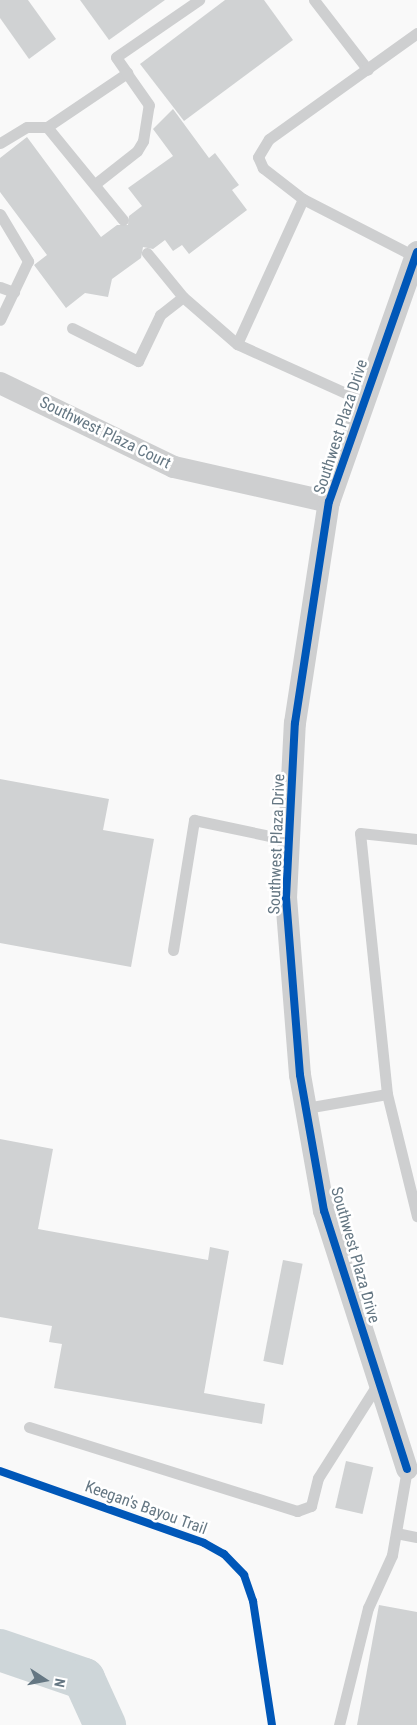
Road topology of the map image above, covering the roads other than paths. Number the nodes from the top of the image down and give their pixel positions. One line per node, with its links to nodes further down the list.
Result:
1 (199, 0): 5 (lane)
2 (314, 0): 4 (lane)
3 (417, 33): 4 (lane)
4 (368, 70): 9 (lane)
5 (127, 73): 6 (lane); 8 (lane)
6 (46, 127): 7 (lane); 8 (lane)
7 (0, 143)
8 (95, 184): 11 (lane)
9 (303, 199): 13 (lane); 19 (lane)
10 (0, 214): 15 (lane)
11 (124, 220)
12 (147, 253): 16 (lane)
13 (416, 254): 21 (street, Southwest Plaza Drive)
14 (0, 286): 15 (lane)
15 (14, 292): 17 (lane)
16 (183, 297): 18 (lane); 19 (lane)
17 (0, 320)
18 (72, 328)
19 (237, 344): 21 (lane)
20 (0, 383): 22 (street, Southwest Plaza Court)
21 (363, 401): 22 (street, Southwest Plaza Drive)
22 (329, 502): 24 (street, Southwest Plaza Drive)
23 (417, 839): 26 (lane)
24 (289, 840): 25 (lane); 27 (street, Southwest Plaza Drive)
25 (173, 950)
26 (387, 1094): 27 (lane); 28 (lane)
27 (306, 1108): 29 (street, Southwest Plaza Drive)
28 (417, 1216)
29 (379, 1382): 30 (lane); 31 (street, Southwest Plaza Drive)
30 (29, 1426)
31 (406, 1469): 32 (lane)
32 (396, 1532): 33 (lane); 34 (lane)
33 (417, 1538)
34 (339, 1725)

